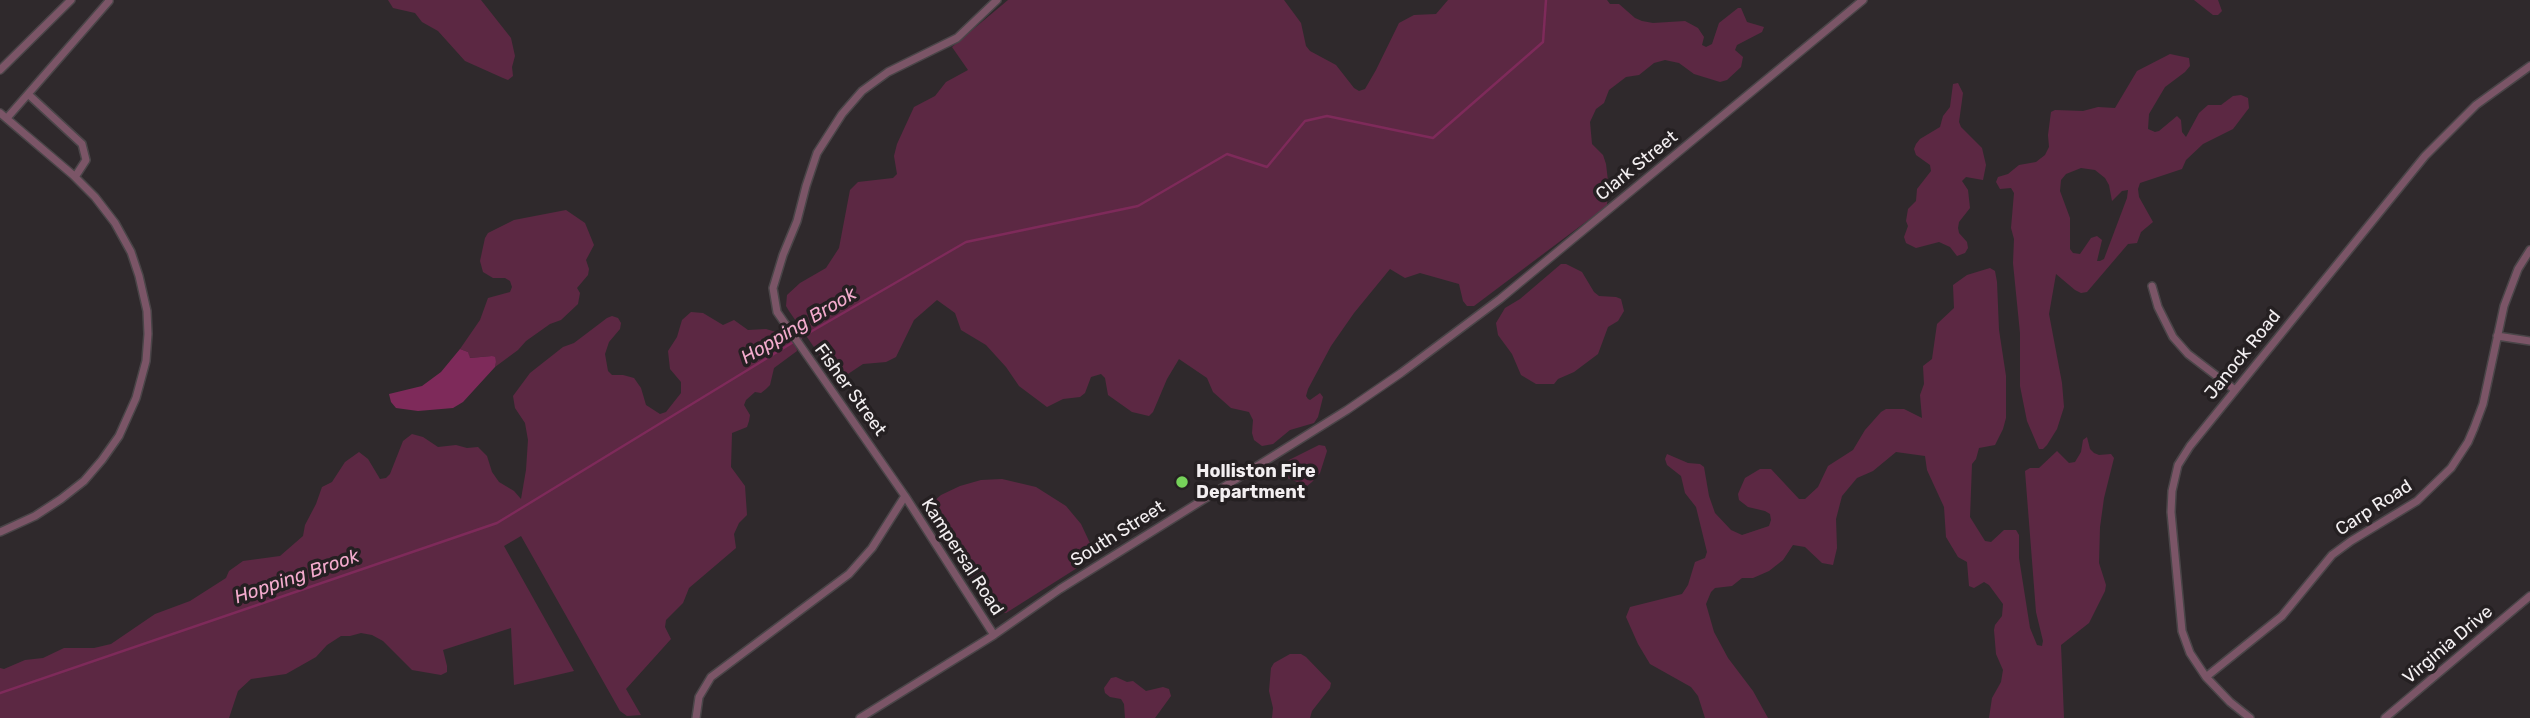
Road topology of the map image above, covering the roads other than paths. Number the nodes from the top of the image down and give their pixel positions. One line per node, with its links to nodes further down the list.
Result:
1 (71, 0): 6 (street)
2 (998, 0): 16 (street, Fisher Street)
3 (1863, 0): 14 (street, Clark Street)
4 (109, 1): 7 (street)
5 (2530, 66): 15 (street, Janock Road)
6 (0, 70)
7 (28, 94): 8 (street); 9 (street)
8 (3, 116): 9 (street)
9 (75, 177): 17 (street)
10 (2530, 250): 12 (street, Carp Road)
11 (2152, 286): 15 (street)
12 (2497, 336): 13 (street); 20 (street, Carp Road)
13 (2530, 341)
14 (1428, 353): 19 (street, South Street)
15 (2235, 390): 20 (street, Janock Road)
16 (905, 496): 19 (street, Kampersal Road); 21 (street)
17 (0, 532)
18 (2530, 596): 24 (street, Virginia Drive)
19 (994, 635): 22 (street, South Street)
20 (2206, 677): 23 (street, Janock Road)
21 (696, 718)
22 (860, 718)
23 (2250, 718)
24 (2385, 718)

